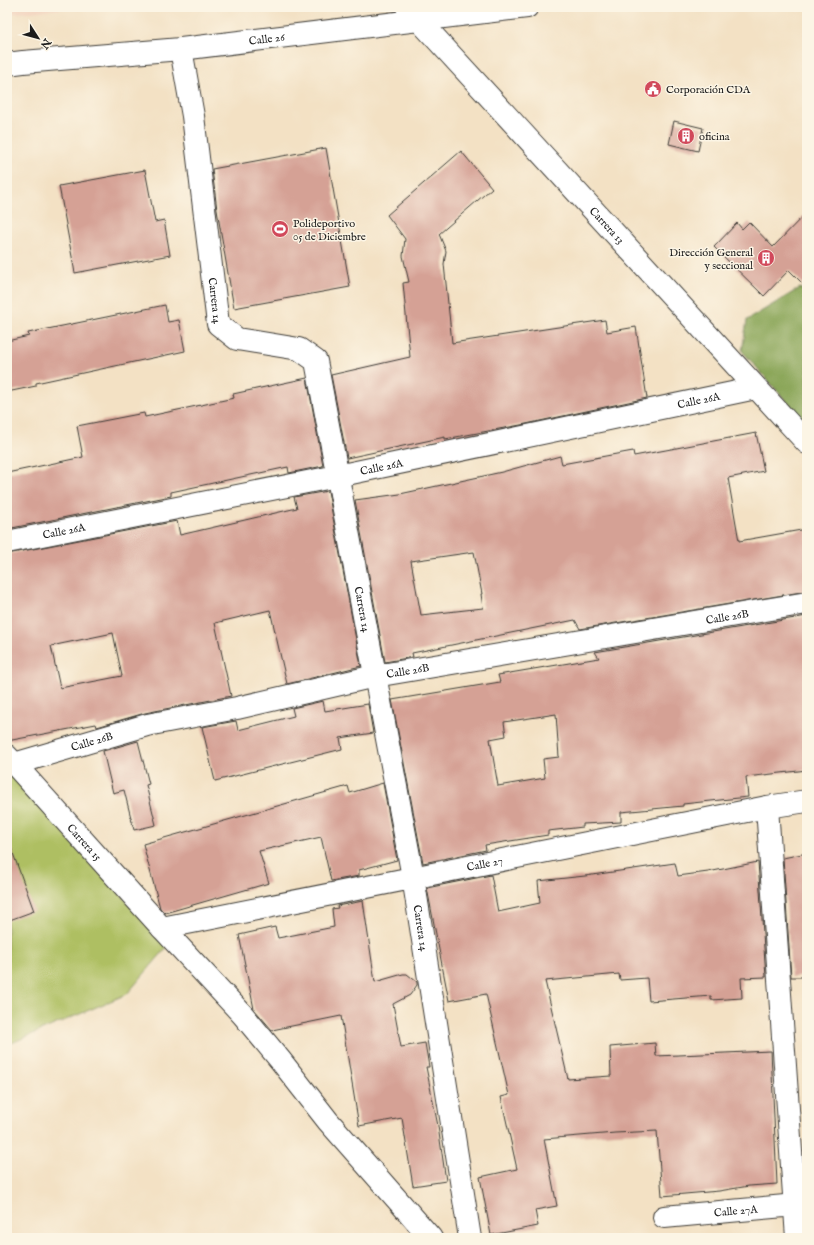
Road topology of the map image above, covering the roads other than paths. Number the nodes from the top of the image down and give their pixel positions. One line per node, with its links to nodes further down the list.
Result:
1 (527, 7): 2 (street, Calle 26)
2 (412, 14): 3 (street, Calle 26); 5 (street, Carrera 13)
3 (181, 49): 4 (street, Calle 26); 7 (street, Carrera 14)
4 (7, 64)
5 (756, 388): 6 (street, Carrera 13); 7 (street, Calle 26A)
6 (807, 443)
7 (337, 476): 8 (street, Calle 26A); 10 (street, Carrera 14)
8 (7, 542)
9 (807, 603): 10 (street, Calle 26B)
10 (375, 676): 11 (street, Calle 26B); 14 (street, Carrera 14)
11 (10, 760): 15 (street, Carrera 15)
12 (807, 801): 13 (street, Calle 27)
13 (767, 807): 14 (street, Calle 27); 16 (street)
14 (413, 877): 15 (street, Calle 27); 19 (street, Carrera 14)
15 (162, 928): 18 (street, Carrera 15)
16 (801, 1204): 17 (street, Calle 27A); 20 (street)
17 (664, 1217)
18 (432, 1238)
19 (470, 1238)
20 (797, 1238)

